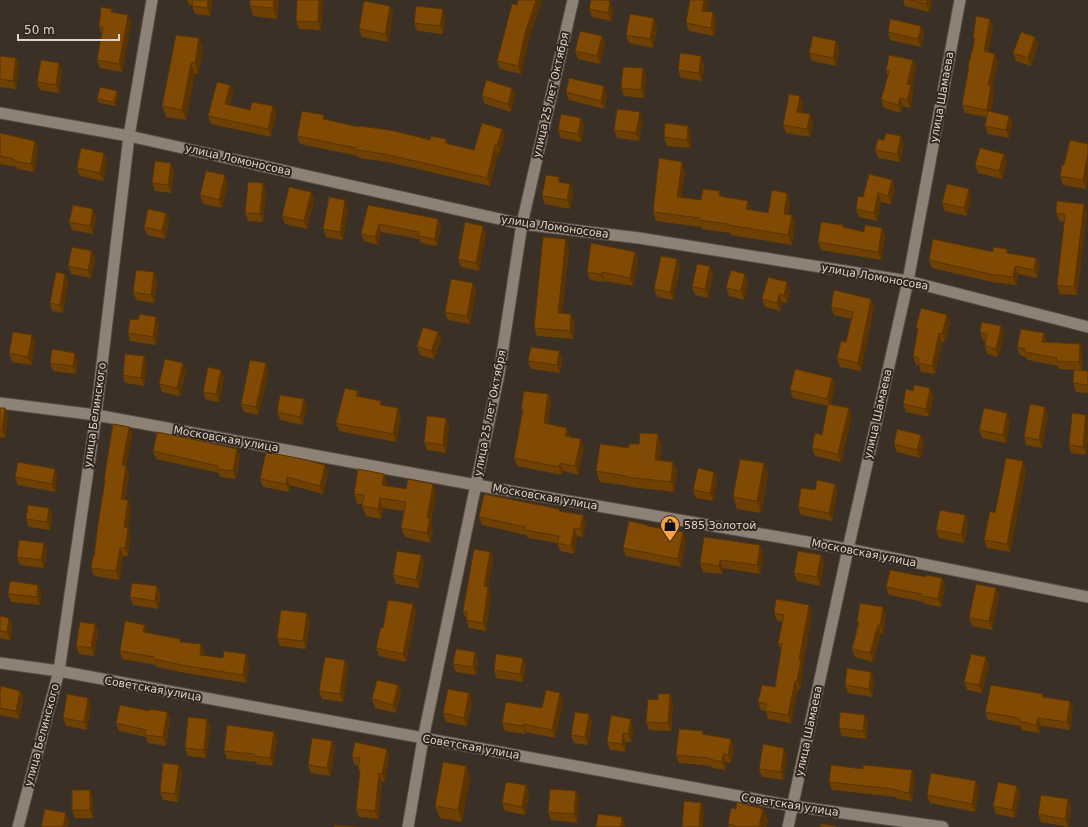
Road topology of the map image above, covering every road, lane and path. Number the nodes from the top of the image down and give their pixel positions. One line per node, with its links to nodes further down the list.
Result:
1 (152, 0): 5 (street, улица Белинского)
2 (573, 0): 6 (street, улица 25 лет Октября)
3 (960, 0): 7 (street, улица Шамаева)
4 (0, 113): 5 (street, улица Ломоносова)
5 (129, 136): 6 (street, улица Ломоносова); 10 (street, улица Белинского)
6 (522, 224): 7 (street, улица Ломоносова); 11 (street, улица 25 лет Октября)
7 (908, 282): 8 (street, улица Ломоносова); 12 (street, улица Шамаева)
8 (1088, 327)
9 (0, 403): 10 (street, Московская улица)
10 (96, 415): 11 (street, Московская улица); 15 (street, улица Белинского)
11 (476, 485): 12 (street, Московская улица); 16 (street, улица 25 лет Октября)
12 (848, 549): 13 (street, Московская улица); 17 (street, улица Шамаева)
13 (1088, 597)
14 (0, 663): 15 (street, Советская улица)
15 (59, 671): 16 (street, Советская улица); 18 (street, улица Белинского)
16 (423, 738): 17 (street, Советская улица); 19 (street, улица 25 лет Октября)
17 (792, 806): 20 (street, улица Шамаева); 21 (street, Советская улица)
18 (18, 827)
19 (408, 827)
20 (788, 827)
21 (943, 827)

